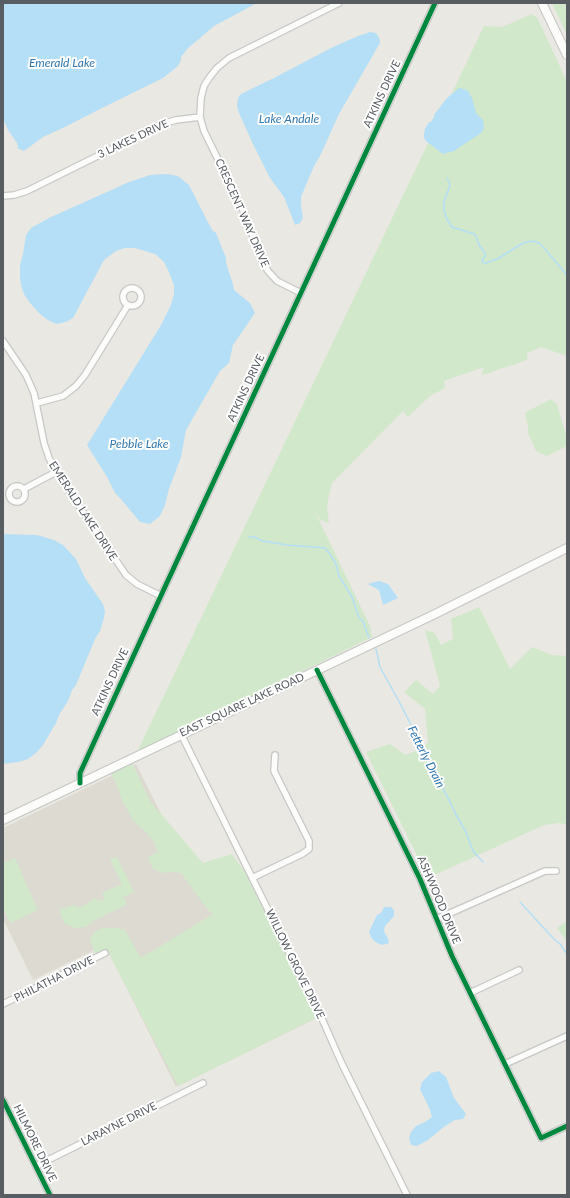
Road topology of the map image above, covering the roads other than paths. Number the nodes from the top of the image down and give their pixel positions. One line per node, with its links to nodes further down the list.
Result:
1 (339, 3): 5 (street)
2 (435, 3): 7 (street, ATKINS DRIVE)
3 (542, 3): 4 (main road)
4 (567, 55)
5 (200, 117): 6 (street, 3 LAKES DRIVE); 7 (street, CRESCENT WAY DRIVE)
6 (3, 196)
7 (301, 293): 14 (street, ATKINS DRIVE)
8 (128, 305): 10 (street)
9 (3, 341): 10 (street, EMERALD LAKE DRIVE)
10 (37, 403): 11 (street, EMERALD LAKE DRIVE)
11 (56, 472): 12 (street); 14 (street, EMERALD LAKE DRIVE)
12 (24, 489)
13 (567, 548): 15 (main road, EAST SQUARE LAKE ROAD)
14 (161, 596): 18 (street, ATKINS DRIVE)
15 (317, 670): 16 (main road, EAST SQUARE LAKE ROAD); 22 (street, ASHWOOD DRIVE)
16 (181, 734): 18 (main road, EAST SQUARE LAKE ROAD); 21 (street, WILLOW GROVE DRIVE)
17 (275, 755): 21 (street)
18 (80, 783): 19 (main road, EAST SQUARE LAKE ROAD)
19 (3, 820)
20 (556, 871): 22 (street)
21 (252, 878): 34 (street, WILLOW GROVE DRIVE)
22 (437, 919): 25 (street, ASHWOOD DRIVE)
23 (105, 953): 26 (street, PHILATHA DRIVE)
24 (519, 970): 25 (street)
25 (470, 992): 28 (street, ASHWOOD DRIVE)
26 (3, 1004)
27 (567, 1036): 28 (street)
28 (505, 1064): 31 (street, ASHWOOD DRIVE)
29 (203, 1083): 32 (street, LARAYNE DRIVE)
30 (3, 1100): 32 (street, HILMORE DRIVE)
31 (567, 1126)
32 (36, 1166): 33 (street, HILMORE DRIVE)
33 (50, 1195)
34 (407, 1195)

